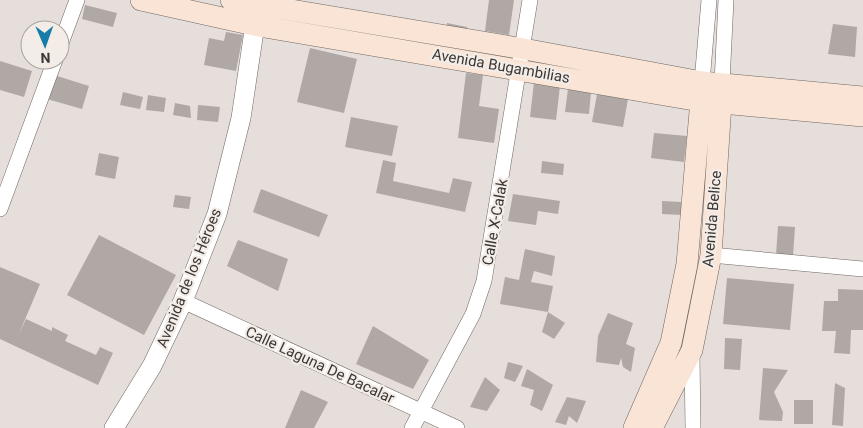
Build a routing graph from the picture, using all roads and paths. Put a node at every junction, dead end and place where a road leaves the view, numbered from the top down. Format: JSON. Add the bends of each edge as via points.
{"nodes":[{"id":1,"x":77,"y":0,"type":"edge"},
{"id":2,"x":141,"y":0,"type":"edge"},
{"id":3,"x":231,"y":0,"type":"edge"},
{"id":4,"x":530,"y":0,"type":"edge"},
{"id":5,"x":709,"y":0,"type":"edge"},
{"id":6,"x":726,"y":0,"type":"edge"},
{"id":7,"x":257,"y":10,"type":"edge"},
{"id":8,"x":70,"y":20,"type":"edge"},
{"id":9,"x":522,"y":59,"type":"junction"},
{"id":10,"x":51,"y":70,"type":"edge"},
{"id":11,"x":711,"y":92,"type":"junction"},
{"id":12,"x":863,"y":97,"type":"edge"},
{"id":13,"x":863,"y":116,"type":"edge"},
{"id":14,"x":0,"y":210,"type":"edge"},
{"id":15,"x":711,"y":255,"type":"junction"},
{"id":16,"x":863,"y":269,"type":"edge"},
{"id":17,"x":183,"y":301,"type":"junction"},
{"id":18,"x":692,"y":350,"type":"junction"},
{"id":19,"x":422,"y":412,"type":"junction"},
{"id":20,"x":114,"y":428,"type":"edge"},
{"id":21,"x":412,"y":428,"type":"edge"},
{"id":22,"x":457,"y":428,"type":"edge"},
{"id":23,"x":634,"y":428,"type":"edge"},
{"id":24,"x":652,"y":428,"type":"edge"},
{"id":25,"x":693,"y":428,"type":"edge"}],
"edges":[{"from":1,"to":8,"type":"street"},
{"from":2,"to":7,"type":"main road","name":"Avenida Bugambilias"},
{"from":3,"to":7,"type":"main road","name":"Avenida Bugambilias"},
{"from":4,"to":9,"type":"street","name":"Calle X-Calak"},
{"from":5,"to":11,"type":"street","name":"Avenida Belice"},
{"from":6,"to":11,"type":"street","name":"Avenida Belice"},
{"from":7,"to":9,"type":"main road","name":"Avenida Bugambilias"},
{"from":7,"to":17,"type":"street","name":"Avenida de los Héroes","via":[[241,118],[217,214]]},
{"from":9,"to":11,"type":"main road","name":"Avenida Bugambilias"},
{"from":9,"to":19,"type":"street","name":"Calle X-Calak","via":[[484,281],[473,314]]},
{"from":10,"to":14,"type":"street"},
{"from":11,"to":12,"type":"main road","name":"Avenida Bugambilias"},
{"from":11,"to":13,"type":"main road","name":"Avenida Bugambilias"},
{"from":11,"to":15,"type":"main road","name":"Avenida Belice"},
{"from":11,"to":23,"type":"main road","name":"Avenida Belice","via":[[687,264],[670,343]]},
{"from":15,"to":16,"type":"street"},
{"from":15,"to":18,"type":"main road","name":"Avenida Belice"},
{"from":17,"to":19,"type":"street","name":"Calle Laguna De Bacalar"},
{"from":17,"to":20,"type":"street","name":"Avenida de los Héroes","via":[[152,366]]},
{"from":18,"to":24,"type":"main road","name":"Avenida Belice"},
{"from":18,"to":25,"type":"street"},
{"from":19,"to":21,"type":"street","name":"Calle X-Calak"},
{"from":19,"to":22,"type":"street","name":"Calle Laguna De Bacalar"}]}
